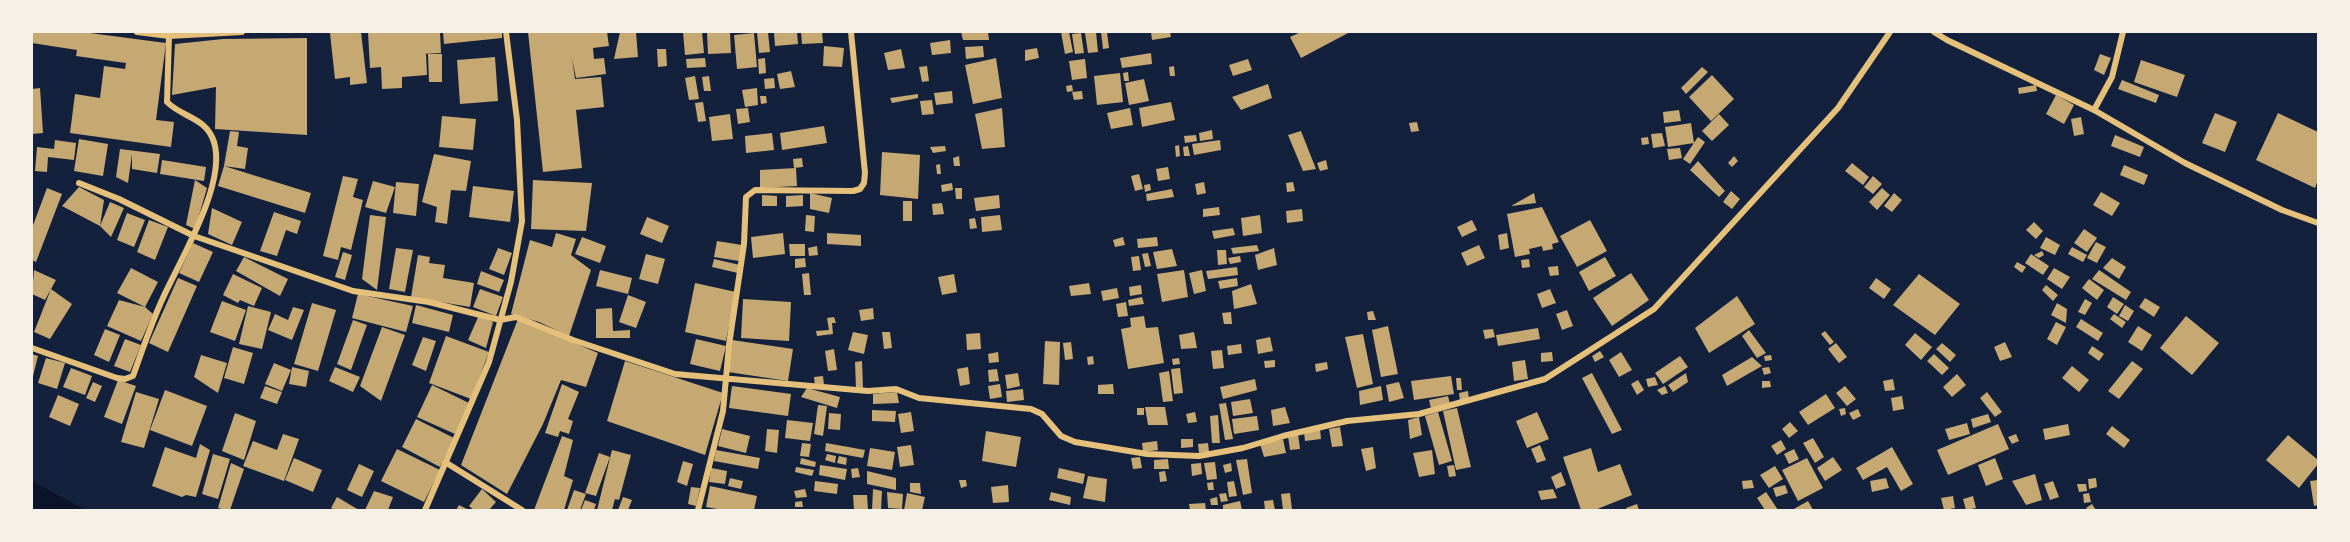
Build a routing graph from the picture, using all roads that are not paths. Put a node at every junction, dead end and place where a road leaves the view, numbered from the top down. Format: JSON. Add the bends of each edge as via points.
{"nodes":[{"id":1,"x":137,"y":32,"type":"edge"},
{"id":2,"x":242,"y":32,"type":"edge"},
{"id":3,"x":506,"y":32,"type":"edge"},
{"id":4,"x":851,"y":32,"type":"edge"},
{"id":5,"x":1890,"y":32,"type":"edge"},
{"id":6,"x":1934,"y":32,"type":"edge"},
{"id":7,"x":2123,"y":32,"type":"edge"},
{"id":8,"x":169,"y":36,"type":"junction"},
{"id":9,"x":2094,"y":110,"type":"junction"},
{"id":10,"x":79,"y":183,"type":"dead end"},
{"id":11,"x":2319,"y":223,"type":"edge"},
{"id":12,"x":194,"y":236,"type":"junction"},
{"id":13,"x":500,"y":320,"type":"junction"},
{"id":14,"x":32,"y":348,"type":"edge"},
{"id":15,"x":726,"y":379,"type":"junction"},
{"id":16,"x":445,"y":462,"type":"junction"},
{"id":17,"x":425,"y":510,"type":"edge"},
{"id":18,"x":522,"y":510,"type":"edge"},
{"id":19,"x":698,"y":510,"type":"edge"}],
"edges":[{"from":1,"to":8,"type":"street"},
{"from":2,"to":8,"type":"street"},
{"from":3,"to":13,"type":"street","via":[[517,120],[522,221]]},
{"from":4,"to":15,"type":"street","via":[[864,183],[853,191],[755,190],[746,197],[744,244]]},
{"from":5,"to":15,"type":"street","via":[[1838,108],[1654,309],[1545,379],[1419,414],[1347,421],[1199,456],[1146,454],[1075,442],[1061,436],[1042,414],[1031,409],[919,398],[896,389],[868,392]]},
{"from":6,"to":9,"type":"street"},
{"from":7,"to":9,"type":"street","via":[[2112,77]]},
{"from":8,"to":12,"type":"street","via":[[167,102],[202,122],[214,141],[217,161],[206,208]]},
{"from":9,"to":11,"type":"street","via":[[2185,163]]},
{"from":10,"to":12,"type":"street"},
{"from":12,"to":13,"type":"street","via":[[353,291],[429,302]]},
{"from":12,"to":14,"type":"street","via":[[162,300],[133,376],[117,378]]},
{"from":13,"to":15,"type":"street","via":[[516,317],[675,374]]},
{"from":13,"to":16,"type":"street","via":[[489,362]]},
{"from":15,"to":19,"type":"street","via":[[723,411]]},
{"from":16,"to":17,"type":"street"},
{"from":16,"to":18,"type":"street"}]}
